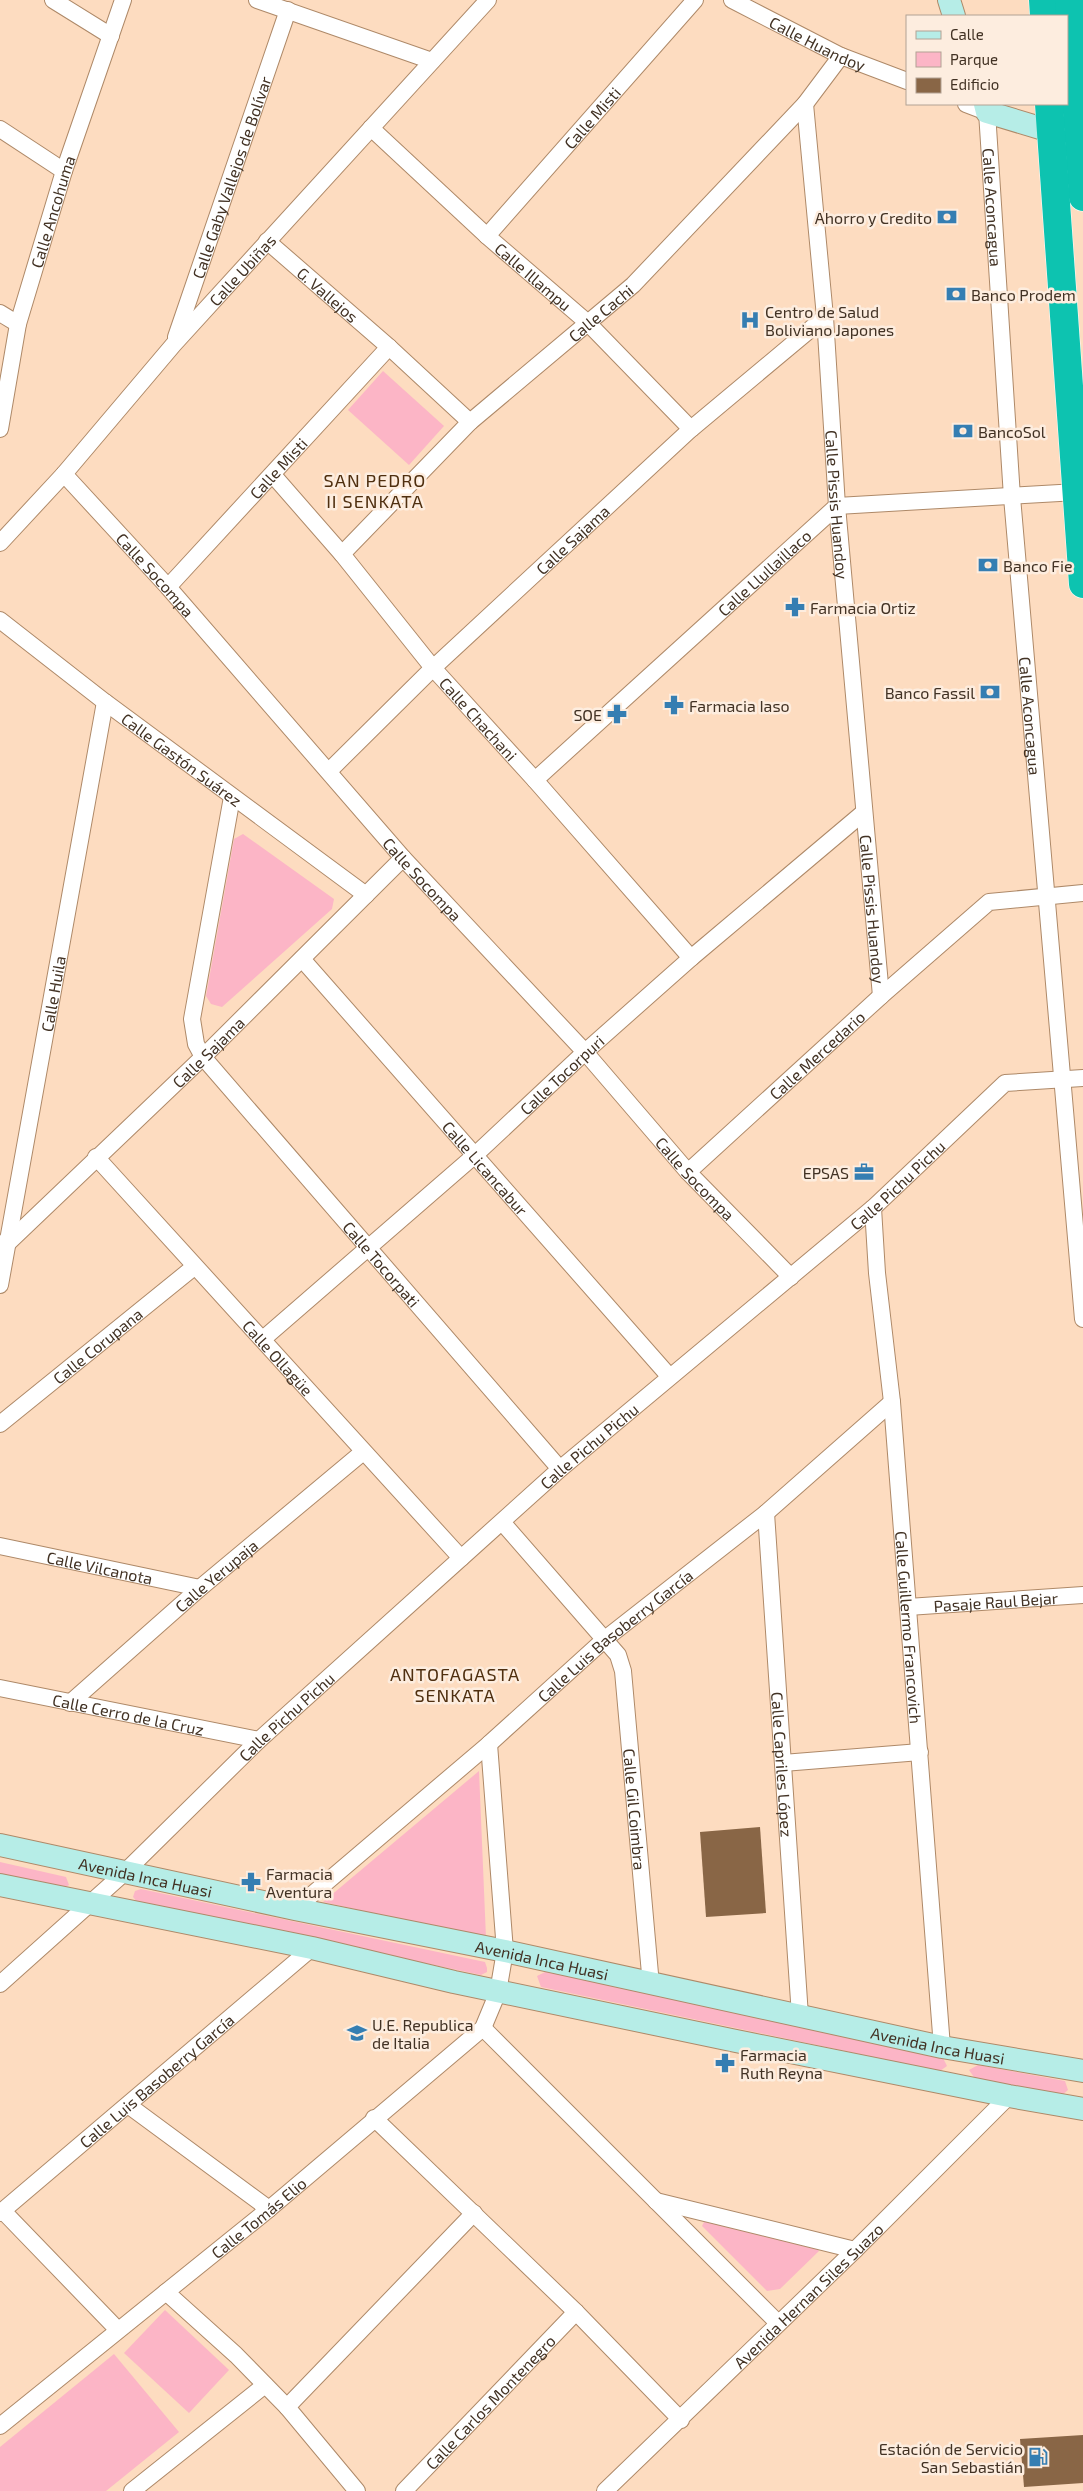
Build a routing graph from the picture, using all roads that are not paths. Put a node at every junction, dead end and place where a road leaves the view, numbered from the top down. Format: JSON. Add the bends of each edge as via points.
{"nodes":[{"id":1,"x":54,"y":0,"type":"edge"},
{"id":2,"x":123,"y":0,"type":"edge"},
{"id":3,"x":257,"y":0,"type":"edge"},
{"id":4,"x":488,"y":0,"type":"edge"},
{"id":5,"x":695,"y":0,"type":"edge"},
{"id":6,"x":732,"y":0,"type":"edge"},
{"id":7,"x":949,"y":0,"type":"edge"},
{"id":8,"x":1043,"y":0,"type":"edge"},
{"id":9,"x":1070,"y":0,"type":"edge"},
{"id":10,"x":288,"y":10,"type":"junction"},
{"id":11,"x":954,"y":15,"type":"edge"},
{"id":12,"x":1044,"y":15,"type":"edge"},
{"id":13,"x":111,"y":36,"type":"junction"},
{"id":14,"x":841,"y":56,"type":"junction"},
{"id":15,"x":432,"y":61,"type":"junction"},
{"id":16,"x":906,"y":81,"type":"edge"},
{"id":17,"x":804,"y":104,"type":"junction"},
{"id":18,"x":971,"y":105,"type":"edge"},
{"id":19,"x":1049,"y":105,"type":"edge"},
{"id":20,"x":986,"y":108,"type":"edge"},
{"id":21,"x":371,"y":128,"type":"junction"},
{"id":22,"x":0,"y":130,"type":"edge"},
{"id":23,"x":1050,"y":131,"type":"junction"},
{"id":24,"x":64,"y":171,"type":"junction"},
{"id":25,"x":1083,"y":197,"type":"edge"},
{"id":26,"x":487,"y":236,"type":"junction"},
{"id":27,"x":268,"y":241,"type":"junction"},
{"id":28,"x":0,"y":312,"type":"edge"},
{"id":29,"x":825,"y":317,"type":"junction"},
{"id":30,"x":588,"y":323,"type":"junction"},
{"id":31,"x":18,"y":324,"type":"junction"},
{"id":32,"x":174,"y":344,"type":"junction"},
{"id":33,"x":389,"y":347,"type":"junction"},
{"id":34,"x":470,"y":422,"type":"junction"},
{"id":35,"x":0,"y":429,"type":"edge"},
{"id":36,"x":691,"y":429,"type":"junction"},
{"id":37,"x":64,"y":474,"type":"junction"},
{"id":38,"x":273,"y":475,"type":"junction"},
{"id":39,"x":1077,"y":492,"type":"junction"},
{"id":40,"x":1012,"y":497,"type":"junction"},
{"id":41,"x":837,"y":506,"type":"junction"},
{"id":42,"x":0,"y":542,"type":"edge"},
{"id":43,"x":342,"y":554,"type":"junction"},
{"id":44,"x":1083,"y":584,"type":"edge"},
{"id":45,"x":168,"y":587,"type":"junction"},
{"id":46,"x":0,"y":620,"type":"edge"},
{"id":47,"x":433,"y":668,"type":"junction"},
{"id":48,"x":105,"y":702,"type":"junction"},
{"id":49,"x":329,"y":771,"type":"junction"},
{"id":50,"x":535,"y":780,"type":"junction"},
{"id":51,"x":232,"y":797,"type":"junction"},
{"id":52,"x":863,"y":813,"type":"junction"},
{"id":53,"x":403,"y":858,"type":"junction"},
{"id":54,"x":1083,"y":893,"type":"edge"},
{"id":55,"x":366,"y":895,"type":"junction"},
{"id":56,"x":1045,"y":895,"type":"junction"},
{"id":57,"x":691,"y":958,"type":"junction"},
{"id":58,"x":302,"y":959,"type":"junction"},
{"id":59,"x":881,"y":996,"type":"junction"},
{"id":60,"x":585,"y":1052,"type":"junction"},
{"id":61,"x":202,"y":1057,"type":"junction"},
{"id":62,"x":1083,"y":1078,"type":"edge"},
{"id":63,"x":1061,"y":1079,"type":"junction"},
{"id":64,"x":474,"y":1156,"type":"junction"},
{"id":65,"x":96,"y":1157,"type":"junction"},
{"id":66,"x":688,"y":1172,"type":"junction"},
{"id":67,"x":873,"y":1208,"type":"junction"},
{"id":68,"x":4,"y":1238,"type":"edge"},
{"id":69,"x":367,"y":1247,"type":"junction"},
{"id":70,"x":194,"y":1267,"type":"junction"},
{"id":71,"x":791,"y":1277,"type":"junction"},
{"id":72,"x":0,"y":1285,"type":"edge"},
{"id":73,"x":1083,"y":1319,"type":"edge"},
{"id":74,"x":263,"y":1339,"type":"junction"},
{"id":75,"x":669,"y":1376,"type":"junction"},
{"id":76,"x":892,"y":1402,"type":"junction"},
{"id":77,"x":0,"y":1424,"type":"edge"},
{"id":78,"x":363,"y":1452,"type":"junction"},
{"id":79,"x":560,"y":1469,"type":"junction"},
{"id":80,"x":766,"y":1513,"type":"junction"},
{"id":81,"x":502,"y":1522,"type":"junction"},
{"id":82,"x":0,"y":1546,"type":"edge"},
{"id":83,"x":462,"y":1558,"type":"junction"},
{"id":84,"x":200,"y":1588,"type":"junction"},
{"id":85,"x":1083,"y":1595,"type":"edge"},
{"id":86,"x":908,"y":1607,"type":"junction"},
{"id":87,"x":605,"y":1639,"type":"junction"},
{"id":88,"x":0,"y":1688,"type":"edge"},
{"id":89,"x":70,"y":1703,"type":"junction"},
{"id":90,"x":258,"y":1740,"type":"junction"},
{"id":91,"x":489,"y":1744,"type":"junction"},
{"id":92,"x":920,"y":1752,"type":"junction"},
{"id":93,"x":783,"y":1763,"type":"junction"},
{"id":94,"x":0,"y":1845,"type":"edge"},
{"id":95,"x":124,"y":1873,"type":"junction"},
{"id":96,"x":0,"y":1885,"type":"edge"},
{"id":97,"x":90,"y":1904,"type":"junction"},
{"id":98,"x":295,"y":1909,"type":"junction"},
{"id":99,"x":312,"y":1948,"type":"junction"},
{"id":100,"x":505,"y":1951,"type":"junction"},
{"id":101,"x":0,"y":1984,"type":"edge"},
{"id":102,"x":651,"y":1985,"type":"junction"},
{"id":103,"x":498,"y":1992,"type":"junction"},
{"id":104,"x":800,"y":2016,"type":"junction"},
{"id":105,"x":483,"y":2028,"type":"junction"},
{"id":106,"x":942,"y":2047,"type":"junction"},
{"id":107,"x":967,"y":2051,"type":"junction"},
{"id":108,"x":1083,"y":2071,"type":"edge"},
{"id":109,"x":961,"y":2086,"type":"junction"},
{"id":110,"x":1009,"y":2096,"type":"junction"},
{"id":111,"x":128,"y":2106,"type":"junction"},
{"id":112,"x":1083,"y":2108,"type":"edge"},
{"id":113,"x":374,"y":2118,"type":"junction"},
{"id":114,"x":656,"y":2201,"type":"junction"},
{"id":115,"x":269,"y":2209,"type":"junction"},
{"id":116,"x":1,"y":2212,"type":"edge"},
{"id":117,"x":474,"y":2213,"type":"junction"},
{"id":118,"x":855,"y":2250,"type":"junction"},
{"id":119,"x":166,"y":2292,"type":"junction"},
{"id":120,"x":576,"y":2312,"type":"junction"},
{"id":121,"x":778,"y":2323,"type":"junction"},
{"id":122,"x":118,"y":2330,"type":"junction"},
{"id":123,"x":265,"y":2385,"type":"junction"},
{"id":124,"x":287,"y":2407,"type":"junction"},
{"id":125,"x":680,"y":2420,"type":"junction"},
{"id":126,"x":0,"y":2426,"type":"edge"},
{"id":127,"x":132,"y":2491,"type":"edge"},
{"id":128,"x":357,"y":2491,"type":"edge"},
{"id":129,"x":404,"y":2491,"type":"edge"},
{"id":130,"x":605,"y":2491,"type":"edge"}],
"edges":[{"from":1,"to":13,"type":"street"},
{"from":2,"to":13,"type":"street","name":"Calle Ancohuma"},
{"from":3,"to":10,"type":"street"},
{"from":4,"to":15,"type":"street","name":"Calle Ubiñas"},
{"from":5,"to":26,"type":"street","name":"Calle Misti"},
{"from":6,"to":14,"type":"street","name":"Calle Huandoy"},
{"from":7,"to":11,"type":"street"},
{"from":8,"to":12,"type":"highway"},
{"from":9,"to":25,"type":"highway"},
{"from":10,"to":15,"type":"street"},
{"from":10,"to":32,"type":"street","name":"Calle Gaby Vallejos de Bolívar"},
{"from":13,"to":24,"type":"street","name":"Calle Ancohuma"},
{"from":14,"to":16,"type":"street","name":"Calle Huandoy"},
{"from":14,"to":17,"type":"street","name":"Calle Cachi"},
{"from":15,"to":21,"type":"street","name":"Calle Ubiñas"},
{"from":17,"to":29,"type":"street","name":"Calle Pissis Huandoy"},
{"from":17,"to":30,"type":"street","name":"Calle Cachi","via":[[632,285]]},
{"from":18,"to":20,"type":"street"},
{"from":19,"to":23,"type":"highway"},
{"from":20,"to":23,"type":"street"},
{"from":20,"to":40,"type":"street","name":"Calle Aconcagua"},
{"from":21,"to":26,"type":"street","name":"Calle Illampu"},
{"from":21,"to":27,"type":"street","name":"Calle Ubiñas"},
{"from":22,"to":24,"type":"street"},
{"from":23,"to":39,"type":"highway"},
{"from":24,"to":31,"type":"street","name":"Calle Ancohuma"},
{"from":26,"to":30,"type":"street","name":"Calle Illampu"},
{"from":27,"to":32,"type":"street","name":"Calle Ubiñas"},
{"from":27,"to":33,"type":"street","name":"G. Vallejos"},
{"from":28,"to":31,"type":"street"},
{"from":29,"to":36,"type":"street","name":"Calle Sajama"},
{"from":29,"to":41,"type":"street","name":"Calle Pissis Huandoy"},
{"from":30,"to":34,"type":"street","name":"Calle Cachi"},
{"from":30,"to":36,"type":"street","name":"Calle Illampu"},
{"from":31,"to":35,"type":"street","name":"Calle Ancohuma"},
{"from":32,"to":37,"type":"street","name":"Calle Ubiñas"},
{"from":33,"to":34,"type":"street","name":"G. Vallejos"},
{"from":33,"to":38,"type":"street","name":"Calle Misti"},
{"from":34,"to":43,"type":"street","name":"Calle Cachi"},
{"from":36,"to":47,"type":"street","name":"Calle Sajama"},
{"from":37,"to":42,"type":"street","name":"Calle Ubiñas"},
{"from":37,"to":45,"type":"street","name":"Calle Socompa"},
{"from":38,"to":43,"type":"street","name":"Calle Chachani"},
{"from":38,"to":45,"type":"street","name":"Calle Misti"},
{"from":39,"to":40,"type":"street"},
{"from":39,"to":44,"type":"highway"},
{"from":40,"to":41,"type":"street"},
{"from":40,"to":56,"type":"street","name":"Calle Aconcagua"},
{"from":41,"to":50,"type":"street","name":"Calle Llullaillaco"},
{"from":41,"to":52,"type":"street","name":"Calle Pissis Huandoy"},
{"from":43,"to":47,"type":"street","name":"Calle Chachani"},
{"from":45,"to":49,"type":"street","name":"Calle Socompa"},
{"from":46,"to":48,"type":"street","name":"Calle Gastón Suárez"},
{"from":47,"to":49,"type":"street","name":"Calle Sajama"},
{"from":47,"to":50,"type":"street","name":"Calle Chachani"},
{"from":48,"to":51,"type":"street","name":"Calle Gastón Suárez"},
{"from":48,"to":68,"type":"street","name":"Calle Huila"},
{"from":49,"to":53,"type":"street","name":"Calle Socompa"},
{"from":50,"to":57,"type":"street","name":"Calle Chachani"},
{"from":51,"to":55,"type":"street","name":"Calle Gastón Suárez"},
{"from":51,"to":61,"type":"street","via":[[192,1019]]},
{"from":52,"to":57,"type":"street","name":"Calle Tocorpuri"},
{"from":52,"to":59,"type":"street","name":"Calle Pissis Huandoy"},
{"from":53,"to":55,"type":"street","name":"Calle Sajama"},
{"from":53,"to":60,"type":"street","name":"Calle Socompa"},
{"from":54,"to":56,"type":"street","name":"Calle Mercedario"},
{"from":55,"to":58,"type":"street","name":"Calle Sajama"},
{"from":56,"to":59,"type":"street","name":"Calle Mercedario","via":[[989,902]]},
{"from":56,"to":63,"type":"street","name":"Calle Aconcagua"},
{"from":57,"to":60,"type":"street","name":"Calle Tocorpuri"},
{"from":58,"to":61,"type":"street","name":"Calle Sajama"},
{"from":58,"to":64,"type":"street","name":"Calle Licancabur"},
{"from":59,"to":66,"type":"street","name":"Calle Mercedario"},
{"from":60,"to":64,"type":"street","name":"Calle Tocorpuri"},
{"from":60,"to":66,"type":"street","name":"Calle Socompa"},
{"from":61,"to":65,"type":"street","name":"Calle Sajama"},
{"from":61,"to":69,"type":"street","name":"Calle Tocorpati"},
{"from":62,"to":63,"type":"street","name":"Calle Pichu Pichu"},
{"from":63,"to":67,"type":"street","name":"Calle Pichu Pichu","via":[[1005,1083]]},
{"from":63,"to":73,"type":"street","name":"Calle Aconcagua"},
{"from":64,"to":69,"type":"street","name":"Calle Tocorpuri"},
{"from":64,"to":75,"type":"street","name":"Calle Licancabur"},
{"from":65,"to":68,"type":"street","name":"Calle Sajama"},
{"from":65,"to":70,"type":"street","name":"Calle Ollagüe"},
{"from":66,"to":71,"type":"street","name":"Calle Socompa"},
{"from":67,"to":71,"type":"street","name":"Calle Pichu Pichu"},
{"from":67,"to":76,"type":"street","name":"Calle Guillermo Francovich"},
{"from":68,"to":72,"type":"street","name":"Calle Huila"},
{"from":69,"to":74,"type":"street","name":"Calle Tocorpuri"},
{"from":69,"to":79,"type":"street","name":"Calle Tocorpati"},
{"from":70,"to":74,"type":"street","name":"Calle Ollagüe"},
{"from":70,"to":77,"type":"street","name":"Calle Corupana"},
{"from":71,"to":75,"type":"street","name":"Calle Pichu Pichu"},
{"from":74,"to":78,"type":"street","name":"Calle Ollagüe"},
{"from":75,"to":79,"type":"street","name":"Calle Pichu Pichu"},
{"from":76,"to":80,"type":"street","name":"Calle Luis Basoberry García"},
{"from":76,"to":86,"type":"street","name":"Calle Guillermo Francovich"},
{"from":78,"to":83,"type":"street","name":"Calle Ollagüe"},
{"from":78,"to":84,"type":"street","name":"Calle Yerupaja"},
{"from":79,"to":81,"type":"street","name":"Calle Pichu Pichu"},
{"from":80,"to":87,"type":"street","name":"Calle Luis Basoberry García"},
{"from":80,"to":93,"type":"street","name":"Calle Capriles López"},
{"from":81,"to":83,"type":"street","name":"Calle Pichu Pichu"},
{"from":81,"to":87,"type":"street","name":"Calle Gil Coimbra"},
{"from":82,"to":84,"type":"street","name":"Calle Vilcanota"},
{"from":83,"to":90,"type":"street","name":"Calle Pichu Pichu"},
{"from":84,"to":89,"type":"street","name":"Calle Yerupaja"},
{"from":85,"to":86,"type":"street","name":"Pasaje Raul Bejar"},
{"from":86,"to":92,"type":"street","name":"Calle Guillermo Francovich"},
{"from":87,"to":91,"type":"street","name":"Calle Luis Basoberry García"},
{"from":87,"to":102,"type":"street","name":"Calle Gil Coimbra","via":[[618,1655],[623,1671]]},
{"from":88,"to":89,"type":"street","name":"Calle Cerro de la Cruz"},
{"from":89,"to":90,"type":"street","name":"Calle Cerro de la Cruz"},
{"from":90,"to":95,"type":"street","name":"Calle Pichu Pichu"},
{"from":91,"to":98,"type":"street","name":"Calle Luis Basoberry García"},
{"from":91,"to":100,"type":"street","name":"Calle Tomás Elio"},
{"from":92,"to":93,"type":"street"},
{"from":92,"to":106,"type":"street","name":"Calle Guillermo Francovich"},
{"from":93,"to":104,"type":"street","name":"Calle Capriles López"},
{"from":94,"to":95,"type":"street","name":"Avenida Inca Huasi"},
{"from":95,"to":97,"type":"street","name":"Calle Pichu Pichu"},
{"from":95,"to":98,"type":"street","name":"Avenida Inca Huasi"},
{"from":96,"to":97,"type":"street"},
{"from":97,"to":99,"type":"street"},
{"from":97,"to":101,"type":"street","name":"Calle Pichu Pichu"},
{"from":98,"to":100,"type":"street","name":"Avenida Inca Huasi"},
{"from":99,"to":103,"type":"street"},
{"from":99,"to":111,"type":"street","name":"Calle Luis Basoberry García"},
{"from":100,"to":102,"type":"street","name":"Avenida Inca Huasi"},
{"from":100,"to":103,"type":"street","name":"Calle Tomás Elio"},
{"from":102,"to":104,"type":"street","name":"Avenida Inca Huasi"},
{"from":103,"to":105,"type":"street","name":"Calle Tomás Elio"},
{"from":103,"to":109,"type":"street"},
{"from":104,"to":106,"type":"street","name":"Avenida Inca Huasi"},
{"from":105,"to":113,"type":"street","name":"Calle Tomás Elio"},
{"from":105,"to":114,"type":"street"},
{"from":106,"to":107,"type":"street","name":"Avenida Inca Huasi"},
{"from":107,"to":108,"type":"street","name":"Avenida Inca Huasi"},
{"from":107,"to":109,"type":"street"},
{"from":109,"to":110,"type":"street"},
{"from":110,"to":112,"type":"street"},
{"from":110,"to":118,"type":"street","name":"Avenida Hernan Siles Suazo"},
{"from":111,"to":115,"type":"street"},
{"from":111,"to":116,"type":"street","name":"Calle Luis Basoberry García"},
{"from":113,"to":115,"type":"street","name":"Calle Tomás Elio"},
{"from":113,"to":117,"type":"street"},
{"from":114,"to":118,"type":"street"},
{"from":114,"to":121,"type":"street"},
{"from":115,"to":119,"type":"street","name":"Calle Tomás Elio"},
{"from":116,"to":122,"type":"street"},
{"from":117,"to":120,"type":"street"},
{"from":117,"to":124,"type":"street"},
{"from":118,"to":121,"type":"street","name":"Avenida Hernan Siles Suazo"},
{"from":119,"to":122,"type":"street","name":"Calle Tomás Elio"},
{"from":119,"to":123,"type":"street"},
{"from":120,"to":125,"type":"street"},
{"from":120,"to":129,"type":"street","name":"Calle Carlos Montenegro"},
{"from":121,"to":125,"type":"street","name":"Avenida Hernan Siles Suazo"},
{"from":122,"to":126,"type":"street","name":"Calle Tomás Elio"},
{"from":123,"to":124,"type":"street"},
{"from":123,"to":127,"type":"street"},
{"from":124,"to":128,"type":"street"},
{"from":125,"to":130,"type":"street","name":"Avenida Hernan Siles Suazo"}]}
